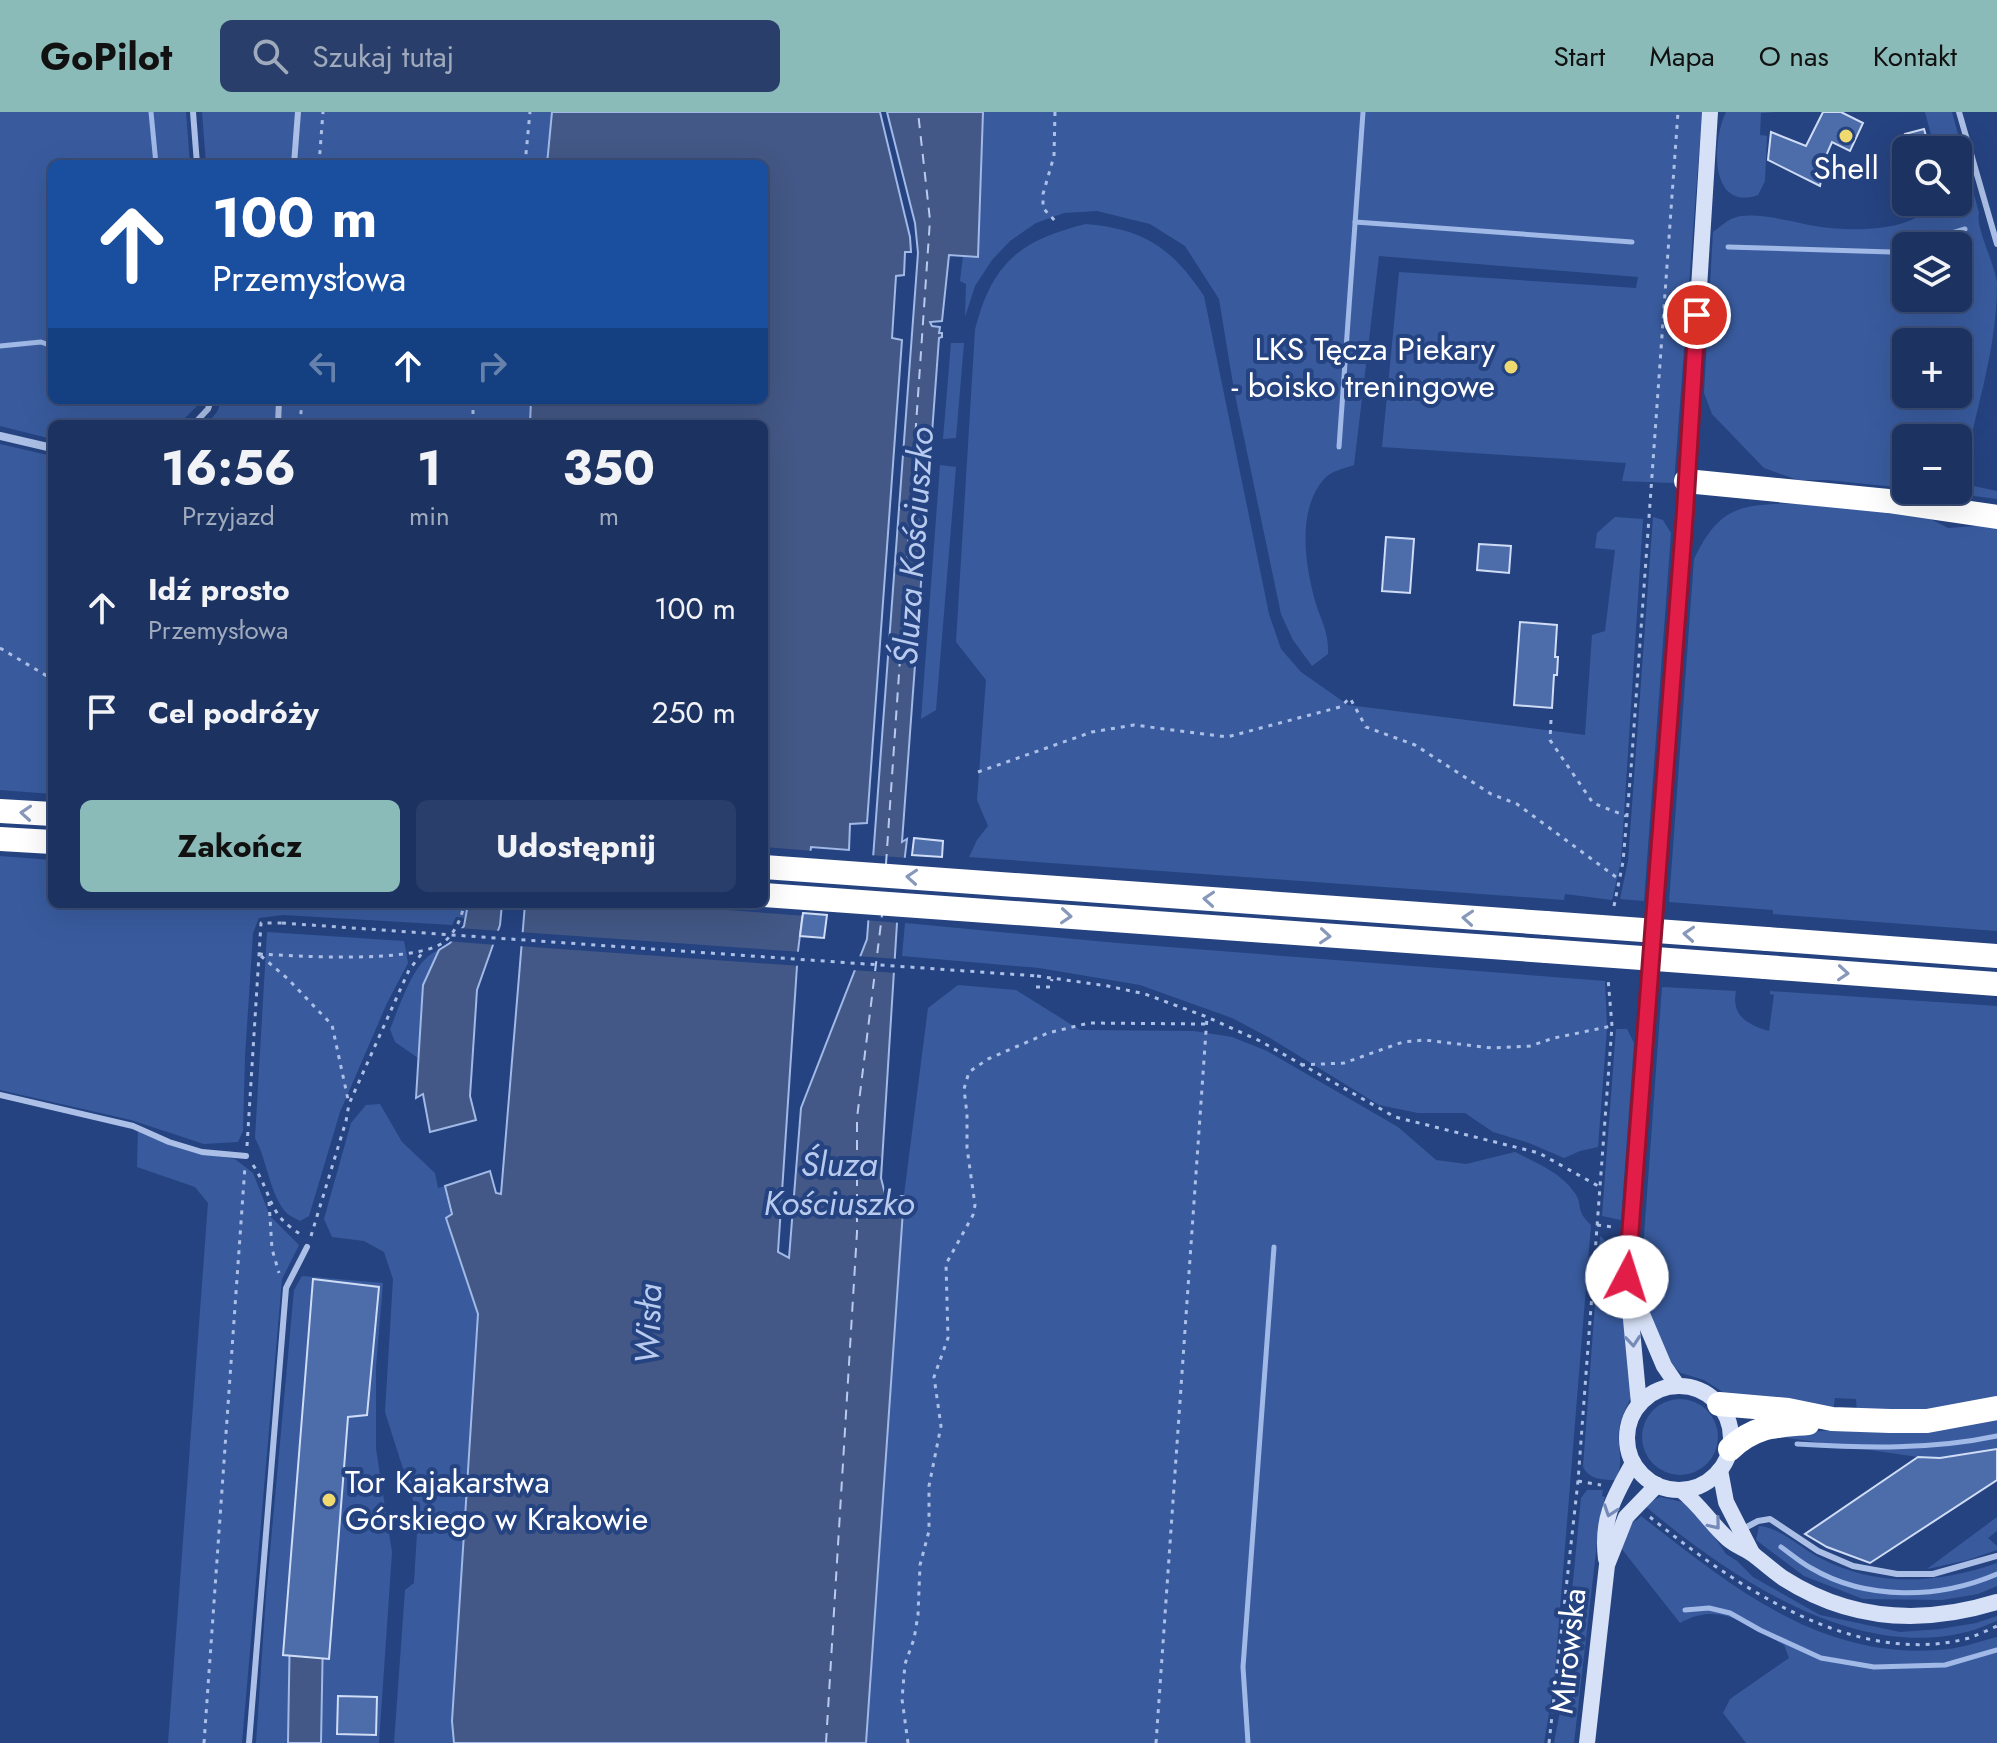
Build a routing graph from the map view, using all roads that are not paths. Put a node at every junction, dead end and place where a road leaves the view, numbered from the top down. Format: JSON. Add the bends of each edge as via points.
{"nodes":[{"id":1,"x":193,"y":112,"type":"edge"},
{"id":2,"x":298,"y":112,"type":"edge"},
{"id":3,"x":1710,"y":112,"type":"edge"},
{"id":4,"x":1959,"y":112,"type":"edge"},
{"id":5,"x":197,"y":160,"type":"edge"},
{"id":6,"x":294,"y":160,"type":"edge"},
{"id":7,"x":1997,"y":244,"type":"edge"},
{"id":8,"x":210,"y":404,"type":"edge"},
{"id":9,"x":198,"y":420,"type":"edge"},
{"id":10,"x":0,"y":436,"type":"edge"},
{"id":11,"x":48,"y":447,"type":"edge"},
{"id":12,"x":1686,"y":481,"type":"junction"},
{"id":13,"x":1997,"y":517,"type":"edge"},
{"id":14,"x":0,"y":811,"type":"edge"},
{"id":15,"x":48,"y":814,"type":"edge"},
{"id":16,"x":0,"y":839,"type":"edge"},
{"id":17,"x":48,"y":842,"type":"edge"},
{"id":18,"x":768,"y":867,"type":"edge"},
{"id":19,"x":768,"y":895,"type":"edge"},
{"id":20,"x":1997,"y":956,"type":"edge"},
{"id":21,"x":1997,"y":984,"type":"edge"},
{"id":22,"x":0,"y":1095,"type":"edge"},
{"id":23,"x":246,"y":1156,"type":"road end"},
{"id":24,"x":307,"y":1247,"type":"dead end"},
{"id":25,"x":1627,"y":1277,"type":"junction"},
{"id":26,"x":1677,"y":1385,"type":"junction"},
{"id":27,"x":1639,"y":1404,"type":"junction"},
{"id":28,"x":1719,"y":1404,"type":"junction"},
{"id":29,"x":1997,"y":1408,"type":"edge"},
{"id":30,"x":1832,"y":1419,"type":"junction"},
{"id":31,"x":1725,"y":1460,"type":"junction"},
{"id":32,"x":1633,"y":1463,"type":"junction"},
{"id":33,"x":1657,"y":1485,"type":"junction"},
{"id":34,"x":1681,"y":1490,"type":"junction"},
{"id":35,"x":1740,"y":1530,"type":"junction"},
{"id":36,"x":1752,"y":1553,"type":"junction"},
{"id":37,"x":1997,"y":1556,"type":"edge"},
{"id":38,"x":1607,"y":1565,"type":"junction"},
{"id":39,"x":1997,"y":1602,"type":"edge"},
{"id":40,"x":249,"y":1743,"type":"edge"},
{"id":41,"x":1587,"y":1743,"type":"edge"}],
"edges":[{"from":1,"to":5,"type":"lane"},
{"from":2,"to":6,"type":"lane"},
{"from":3,"to":12,"type":"main road"},
{"from":4,"to":7,"type":"lane"},
{"from":8,"to":9,"type":"lane"},
{"from":10,"to":11,"type":"street"},
{"from":12,"to":13,"type":"highway"},
{"from":12,"to":25,"type":"main road"},
{"from":15,"to":14,"type":"highway","one_way":true},
{"from":16,"to":17,"type":"highway"},
{"from":20,"to":18,"type":"highway","one_way":true,"bridge":true},
{"from":19,"to":21,"type":"highway","one_way":true,"bridge":true},
{"from":22,"to":23,"type":"lane","via":[[133,1126],[202,1152]]},
{"from":24,"to":40,"type":"lane","via":[[286,1288]]},
{"from":25,"to":26,"type":"main road","via":[[1657,1352]]},
{"from":25,"to":27,"type":"main road","one_way":true},
{"from":26,"to":27,"type":"main road","via":[[1649,1394]]},
{"from":26,"to":28,"type":"main road","via":[[1700,1390]]},
{"from":27,"to":32,"type":"main road","via":[[1627,1433]]},
{"from":28,"to":30,"type":"highway"},
{"from":28,"to":31,"type":"main road","via":[[1731,1430]]},
{"from":29,"to":30,"type":"highway","via":[[1927,1421]]},
{"from":30,"to":31,"type":"highway","via":[[1757,1430],[1743,1436]]},
{"from":31,"to":34,"type":"main road","via":[[1703,1484]]},
{"from":31,"to":35,"type":"main road","via":[[1726,1502]]},
{"from":32,"to":33,"type":"main road"},
{"from":32,"to":38,"type":"main road","name":"Mirowska","one_way":true,"via":[[1606,1519]]},
{"from":33,"to":34,"type":"main road"},
{"from":33,"to":38,"type":"main road","name":"Mirowska","via":[[1626,1517]]},
{"from":34,"to":36,"type":"main road","one_way":true,"via":[[1728,1539]]},
{"from":35,"to":36,"type":"main road"},
{"from":35,"to":37,"type":"lane","via":[[1770,1519],[1818,1551],[1853,1566],[1897,1574],[1933,1574]]},
{"from":36,"to":39,"type":"main road","via":[[1812,1594],[1868,1613],[1948,1615]]},
{"from":38,"to":41,"type":"main road","name":"Mirowska"}]}
